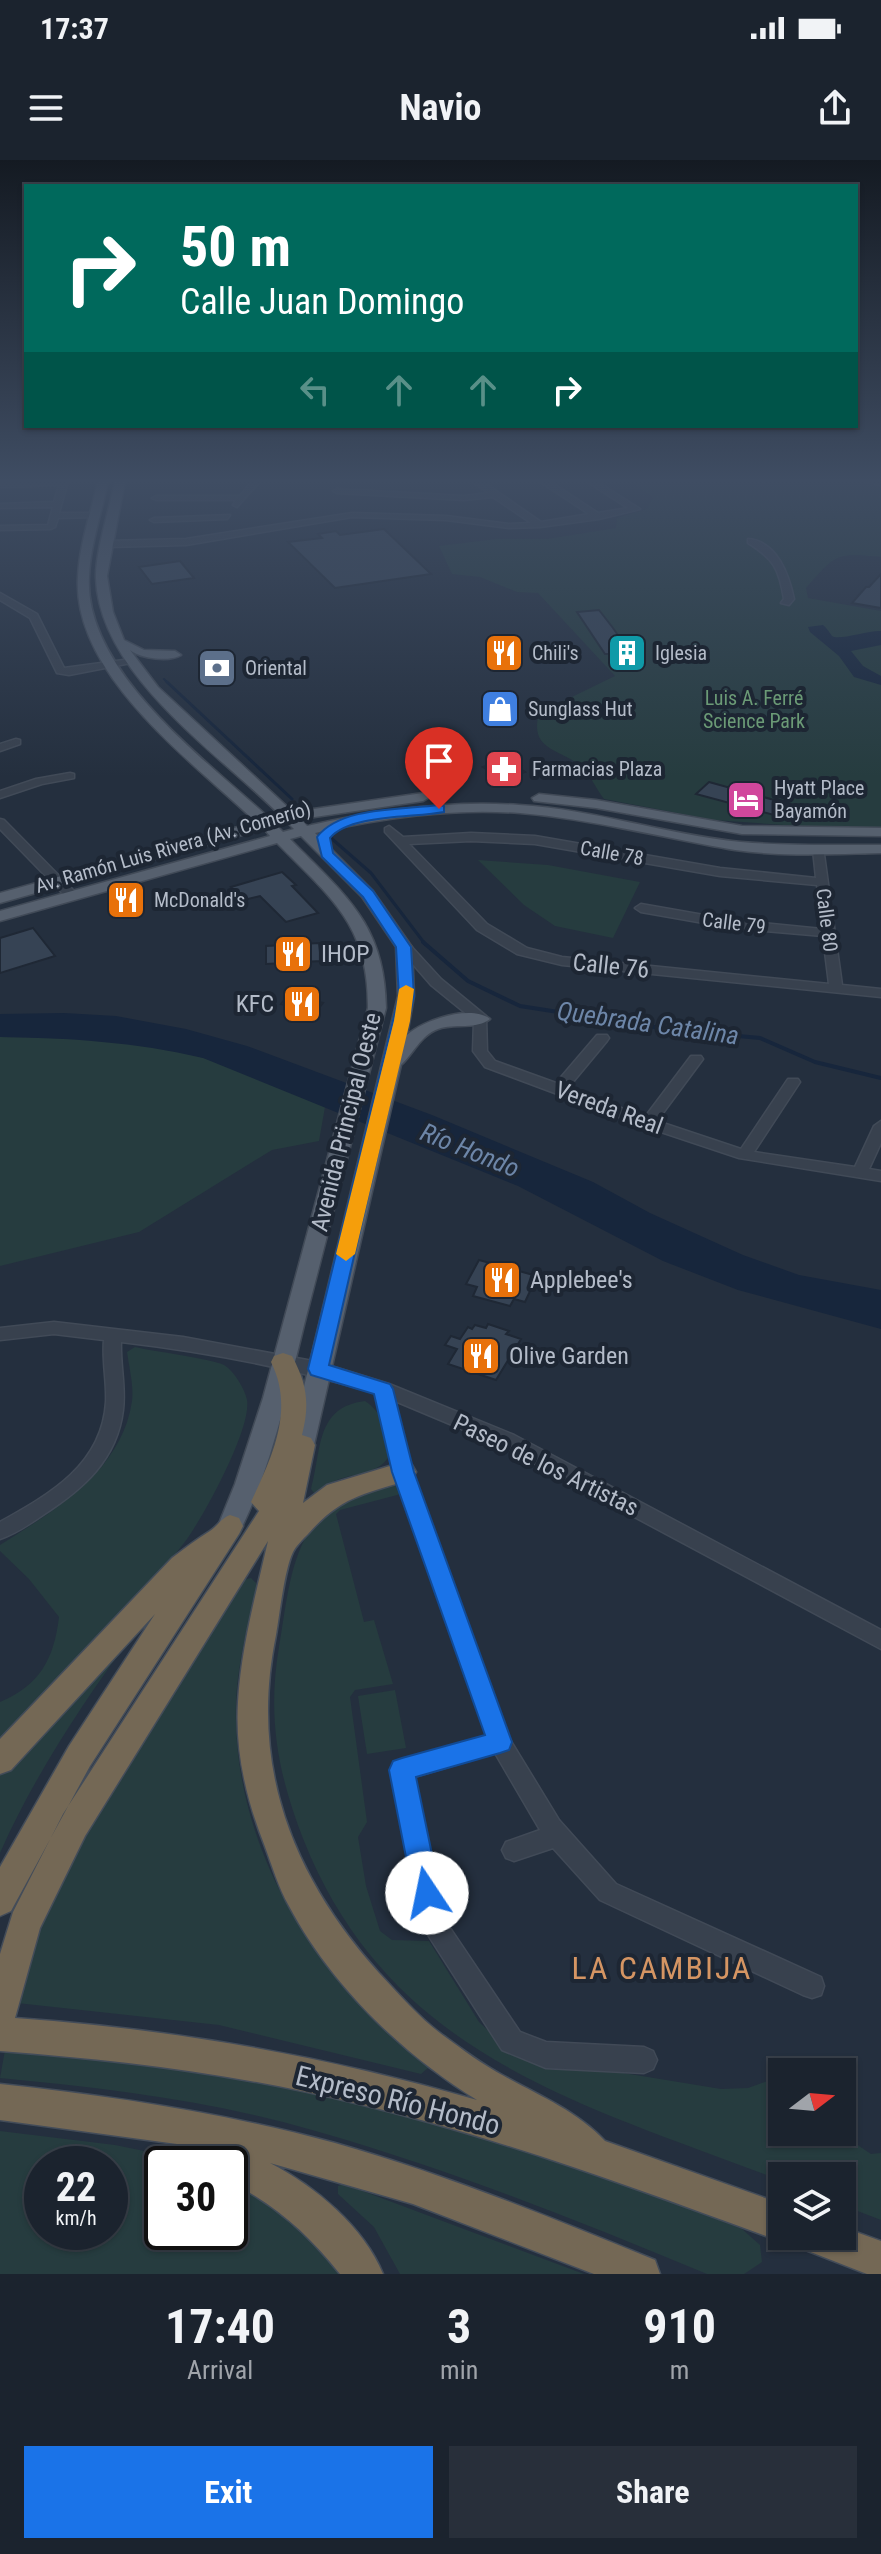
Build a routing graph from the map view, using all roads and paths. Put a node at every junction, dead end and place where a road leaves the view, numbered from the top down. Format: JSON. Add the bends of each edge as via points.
{"nodes":[{"id":1,"x":83,"y":580,"type":"edge"},
{"id":2,"x":103,"y":580,"type":"edge"},
{"id":3,"x":785,"y":580,"type":"edge"},
{"id":4,"x":0,"y":596,"type":"edge"},
{"id":5,"x":786,"y":603,"type":"dead end"},
{"id":6,"x":119,"y":642,"type":"junction"},
{"id":7,"x":131,"y":662,"type":"junction"},
{"id":8,"x":109,"y":666,"type":"junction"},
{"id":9,"x":150,"y":685,"type":"junction"},
{"id":10,"x":16,"y":742,"type":"dead end"},
{"id":11,"x":0,"y":748,"type":"edge"},
{"id":12,"x":70,"y":776,"type":"dead end"},
{"id":13,"x":0,"y":795,"type":"edge"},
{"id":14,"x":271,"y":797,"type":"junction"},
{"id":15,"x":588,"y":803,"type":"junction"},
{"id":16,"x":342,"y":807,"type":"junction"},
{"id":17,"x":512,"y":809,"type":"junction"},
{"id":18,"x":290,"y":817,"type":"junction"},
{"id":19,"x":355,"y":819,"type":"junction"},
{"id":20,"x":0,"y":822,"type":"edge"},
{"id":21,"x":267,"y":824,"type":"junction"},
{"id":22,"x":389,"y":830,"type":"dead end"},
{"id":23,"x":303,"y":831,"type":"junction"},
{"id":24,"x":881,"y":832,"type":"edge"},
{"id":25,"x":281,"y":837,"type":"junction"},
{"id":26,"x":401,"y":841,"type":"junction"},
{"id":27,"x":716,"y":842,"type":"junction"},
{"id":28,"x":881,"y":849,"type":"edge"},
{"id":29,"x":819,"y":850,"type":"junction"},
{"id":30,"x":222,"y":853,"type":"junction"},
{"id":31,"x":327,"y":854,"type":"junction"},
{"id":32,"x":313,"y":868,"type":"junction"},
{"id":33,"x":59,"y":880,"type":"junction"},
{"id":34,"x":821,"y":882,"type":"junction"},
{"id":35,"x":72,"y":896,"type":"junction"},
{"id":36,"x":0,"y":898,"type":"edge"},
{"id":37,"x":641,"y":908,"type":"dead end"},
{"id":38,"x":0,"y":916,"type":"edge"},
{"id":39,"x":828,"y":933,"type":"junction"},
{"id":40,"x":404,"y":947,"type":"junction"},
{"id":41,"x":836,"y":990,"type":"junction"},
{"id":42,"x":881,"y":993,"type":"edge"},
{"id":43,"x":481,"y":1019,"type":"junction"},
{"id":44,"x":602,"y":1038,"type":"dead end"},
{"id":45,"x":696,"y":1059,"type":"dead end"},
{"id":46,"x":389,"y":1071,"type":"junction"},
{"id":47,"x":793,"y":1082,"type":"dead end"},
{"id":48,"x":558,"y":1090,"type":"junction"},
{"id":49,"x":648,"y":1123,"type":"junction"},
{"id":50,"x":881,"y":1126,"type":"edge"},
{"id":51,"x":744,"y":1155,"type":"junction"},
{"id":52,"x":859,"y":1174,"type":"junction"},
{"id":53,"x":881,"y":1176,"type":"edge"},
{"id":54,"x":114,"y":1333,"type":"junction"},
{"id":55,"x":0,"y":1334,"type":"edge"},
{"id":56,"x":283,"y":1362,"type":"junction"},
{"id":57,"x":318,"y":1369,"type":"junction"},
{"id":58,"x":383,"y":1389,"type":"junction"},
{"id":59,"x":302,"y":1445,"type":"junction"},
{"id":60,"x":403,"y":1472,"type":"junction"},
{"id":61,"x":230,"y":1526,"type":"junction"},
{"id":62,"x":0,"y":1531,"type":"edge"},
{"id":63,"x":280,"y":1548,"type":"junction"},
{"id":64,"x":214,"y":1603,"type":"junction"},
{"id":65,"x":881,"y":1640,"type":"edge"},
{"id":66,"x":500,"y":1742,"type":"junction"},
{"id":67,"x":0,"y":1760,"type":"edge"},
{"id":68,"x":558,"y":1835,"type":"junction"},
{"id":69,"x":514,"y":1850,"type":"dead end"},
{"id":70,"x":0,"y":1900,"type":"edge"},
{"id":71,"x":812,"y":1986,"type":"dead end"},
{"id":72,"x":0,"y":2013,"type":"edge"},
{"id":73,"x":0,"y":2034,"type":"edge"},
{"id":74,"x":644,"y":2060,"type":"dead end"},
{"id":75,"x":0,"y":2102,"type":"edge"},
{"id":76,"x":186,"y":2129,"type":"junction"},
{"id":77,"x":594,"y":2156,"type":"junction"},
{"id":78,"x":768,"y":2218,"type":"edge"},
{"id":79,"x":854,"y":2250,"type":"edge"},
{"id":80,"x":881,"y":2260,"type":"edge"},
{"id":81,"x":364,"y":2274,"type":"edge"},
{"id":82,"x":641,"y":2274,"type":"edge"}],
"edges":[{"from":1,"to":8,"type":"main road","name":"Avenida Principal Oeste","via":[[84,604]]},
{"from":2,"to":6,"type":"main road","via":[[107,612]]},
{"from":3,"to":5,"type":"street"},
{"from":4,"to":8,"type":"street","via":[[34,616],[60,671]]},
{"from":6,"to":7,"type":"main road"},
{"from":6,"to":9,"type":"main road","via":[[141,653],[177,657],[156,668]]},
{"from":7,"to":8,"type":"street"},
{"from":7,"to":9,"type":"main road"},
{"from":8,"to":21,"type":"main road","name":"Avenida Principal Oeste","via":[[148,713]]},
{"from":9,"to":14,"type":"main road"},
{"from":10,"to":11,"type":"street"},
{"from":12,"to":13,"type":"street"},
{"from":14,"to":16,"type":"main road","via":[[303,806]]},
{"from":14,"to":18,"type":"main road"},
{"from":15,"to":16,"type":"main road","name":"Av. Ramón Luis Rivera (Av. Comerío)","via":[[436,795]]},
{"from":15,"to":17,"type":"main road"},
{"from":15,"to":24,"type":"main road","name":"Av. Ramón Luis Rivera (Av. Comerío)","via":[[742,830]]},
{"from":15,"to":27,"type":"main road"},
{"from":16,"to":18,"type":"main road","name":"Av. Ramón Luis Rivera (Av. Comerío)"},
{"from":17,"to":19,"type":"main road","name":"Av. Ramón Luis Rivera (Av. Comerío)","via":[[439,809]]},
{"from":17,"to":27,"type":"main road","name":"Av. Ramón Luis Rivera (Av. Comerío)"},
{"from":18,"to":21,"type":"main road","name":"Av. Ramón Luis Rivera (Av. Comerío)"},
{"from":18,"to":23,"type":"main road"},
{"from":19,"to":23,"type":"main road","name":"Av. Ramón Luis Rivera (Av. Comerío)"},
{"from":19,"to":31,"type":"main road","via":[[325,833]]},
{"from":20,"to":33,"type":"street"},
{"from":21,"to":25,"type":"main road","name":"Avenida Principal Oeste"},
{"from":21,"to":33,"type":"main road","name":"Av. Ramón Luis Rivera (Av. Comerío)"},
{"from":22,"to":26,"type":"street","name":"Calle 76"},
{"from":23,"to":25,"type":"main road","name":"Av. Ramón Luis Rivera (Av. Comerío)"},
{"from":23,"to":31,"type":"main road"},
{"from":25,"to":30,"type":"main road","name":"Av. Ramón Luis Rivera (Av. Comerío)"},
{"from":25,"to":32,"type":"main road","name":"Avenida Principal Oeste"},
{"from":26,"to":34,"type":"street","name":"Calle 78","via":[[535,840],[720,872]]},
{"from":26,"to":41,"type":"street","name":"Calle 76","via":[[482,927],[522,951],[562,961]]},
{"from":27,"to":29,"type":"main road","name":"Av. Ramón Luis Rivera (Av. Comerío)"},
{"from":28,"to":29,"type":"main road","name":"Av. Ramón Luis Rivera (Av. Comerío)"},
{"from":29,"to":34,"type":"street","name":"Calle 80"},
{"from":30,"to":32,"type":"main road","via":[[259,851]]},
{"from":30,"to":35,"type":"main road","name":"Av. Ramón Luis Rivera (Av. Comerío)"},
{"from":31,"to":40,"type":"main road","via":[[368,894]]},
{"from":32,"to":56,"type":"main road","name":"Avenida Principal Oeste","via":[[362,929],[377,975],[377,1008]]},
{"from":33,"to":35,"type":"street"},
{"from":33,"to":36,"type":"main road","name":"Av. Ramón Luis Rivera (Av. Comerío)"},
{"from":34,"to":39,"type":"street","name":"Calle 80"},
{"from":35,"to":38,"type":"main road","name":"Av. Ramón Luis Rivera (Av. Comerío)"},
{"from":37,"to":39,"type":"street","name":"Calle 79"},
{"from":39,"to":41,"type":"street","name":"Calle 80"},
{"from":40,"to":43,"type":"street"},
{"from":40,"to":46,"type":"main road","name":"Avenida Principal Oeste","via":[[406,996]]},
{"from":41,"to":42,"type":"street","name":"Calle 76"},
{"from":43,"to":46,"type":"main road","via":[[424,1026]]},
{"from":43,"to":48,"type":"street","name":"Vereda Real","via":[[480,1051],[490,1064]]},
{"from":44,"to":48,"type":"street"},
{"from":45,"to":49,"type":"street"},
{"from":46,"to":57,"type":"main road","name":"Avenida Principal Oeste"},
{"from":47,"to":51,"type":"street"},
{"from":48,"to":49,"type":"street","name":"Vereda Real"},
{"from":49,"to":51,"type":"street","name":"Vereda Real"},
{"from":50,"to":52,"type":"street"},
{"from":51,"to":52,"type":"street","name":"Vereda Real"},
{"from":52,"to":53,"type":"street","name":"Vereda Real"},
{"from":54,"to":55,"type":"street","name":"Paseo de los Artistas","via":[[54,1328]]},
{"from":54,"to":56,"type":"street","name":"Paseo de los Artistas"},
{"from":54,"to":62,"type":"street","via":[[113,1423],[97,1460],[33,1514]]},
{"from":56,"to":57,"type":"street","name":"Paseo de los Artistas"},
{"from":56,"to":61,"type":"main road","name":"Avenida Principal Oeste","via":[[264,1435]]},
{"from":56,"to":64,"type":"highway","via":[[296,1393],[283,1449]]},
{"from":57,"to":58,"type":"street","name":"Paseo de los Artistas"},
{"from":57,"to":59,"type":"main road","name":"Avenida Principal Oeste"},
{"from":58,"to":60,"type":"street"},
{"from":58,"to":65,"type":"street","name":"Paseo de los Artistas","via":[[507,1440]]},
{"from":59,"to":63,"type":"highway"},
{"from":59,"to":64,"type":"highway","via":[[269,1517]]},
{"from":60,"to":63,"type":"highway","via":[[336,1492],[316,1506]]},
{"from":60,"to":66,"type":"street"},
{"from":61,"to":67,"type":"highway","via":[[182,1566]]},
{"from":61,"to":70,"type":"highway","via":[[102,1716]]},
{"from":63,"to":77,"type":"highway","via":[[256,1660],[254,1733],[263,1802],[300,1895],[339,1953],[429,2047],[573,2133]]},
{"from":64,"to":72,"type":"highway","via":[[74,1825],[25,1924]]},
{"from":66,"to":68,"type":"street"},
{"from":66,"to":74,"type":"street","via":[[402,1770],[433,1924],[511,2041],[546,2055]]},
{"from":68,"to":69,"type":"street"},
{"from":68,"to":71,"type":"street","via":[[608,1892]]},
{"from":73,"to":77,"type":"highway","name":"Expreso Río Hondo","via":[[88,2039],[248,2063],[401,2096]]},
{"from":75,"to":76,"type":"highway","via":[[93,2111]]},
{"from":76,"to":81,"type":"highway","via":[[224,2160],[302,2205]]},
{"from":76,"to":82,"type":"highway","via":[[378,2174],[491,2212]]},
{"from":77,"to":78,"type":"highway","name":"Expreso Río Hondo"},
{"from":79,"to":80,"type":"highway"}]}
